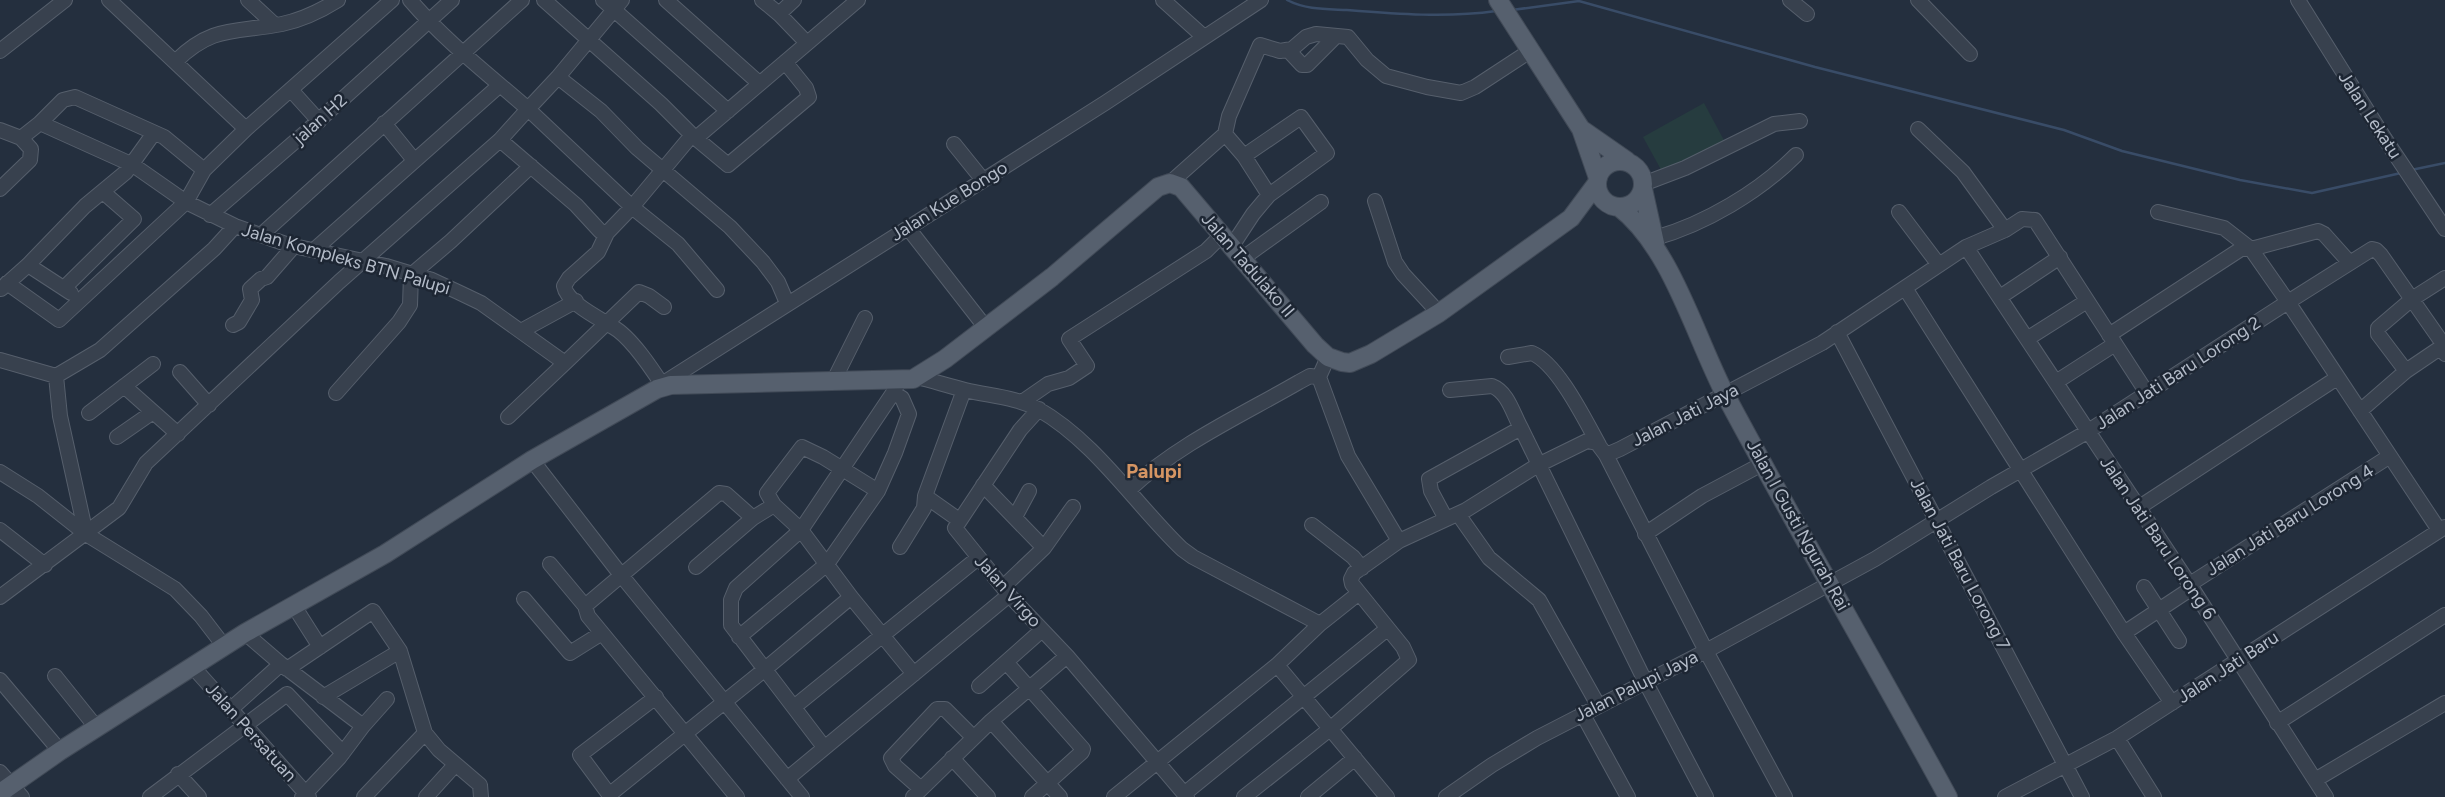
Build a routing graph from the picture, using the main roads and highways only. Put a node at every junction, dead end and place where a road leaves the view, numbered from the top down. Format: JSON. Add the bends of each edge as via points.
{"nodes":[{"id":1,"x":1498,"y":0,"type":"edge"},
{"id":2,"x":1581,"y":129,"type":"junction"},
{"id":3,"x":1627,"y":161,"type":"junction"},
{"id":4,"x":1598,"y":180,"type":"junction"},
{"id":5,"x":1643,"y":187,"type":"junction"},
{"id":6,"x":1617,"y":206,"type":"junction"},
{"id":7,"x":1572,"y":218,"type":"junction"},
{"id":8,"x":1655,"y":243,"type":"junction"},
{"id":9,"x":11,"y":792,"type":"edge"},
{"id":10,"x":1948,"y":797,"type":"edge"}],
"edges":[{"from":1,"to":2,"type":"main road"},
{"from":2,"to":3,"type":"main road"},
{"from":2,"to":4,"type":"main road"},
{"from":3,"to":4,"type":"main road","via":[[1612,162]]},
{"from":3,"to":5,"type":"main road","via":[[1638,169]]},
{"from":4,"to":6,"type":"main road","via":[[1600,195]]},
{"from":4,"to":7,"type":"main road"},
{"from":5,"to":6,"type":"main road","via":[[1632,204]]},
{"from":5,"to":8,"type":"main road","name":"Jalan I Gusti Ngurah Rai"},
{"from":6,"to":7,"type":"main road"},
{"from":6,"to":8,"type":"main road","name":"Jalan I Gusti Ngurah Rai","via":[[1632,217]]},
{"from":7,"to":9,"type":"main road","name":"Jalan Tadulako II","via":[[1439,312],[1359,360],[1342,362],[1328,357],[1181,187],[1170,183],[1158,187],[986,328],[917,377],[896,387],[834,380],[662,385],[532,460],[408,540],[224,646],[60,751]]},
{"from":8,"to":10,"type":"main road","name":"Jalan I Gusti Ngurah Rai","via":[[1725,394]]}]}
